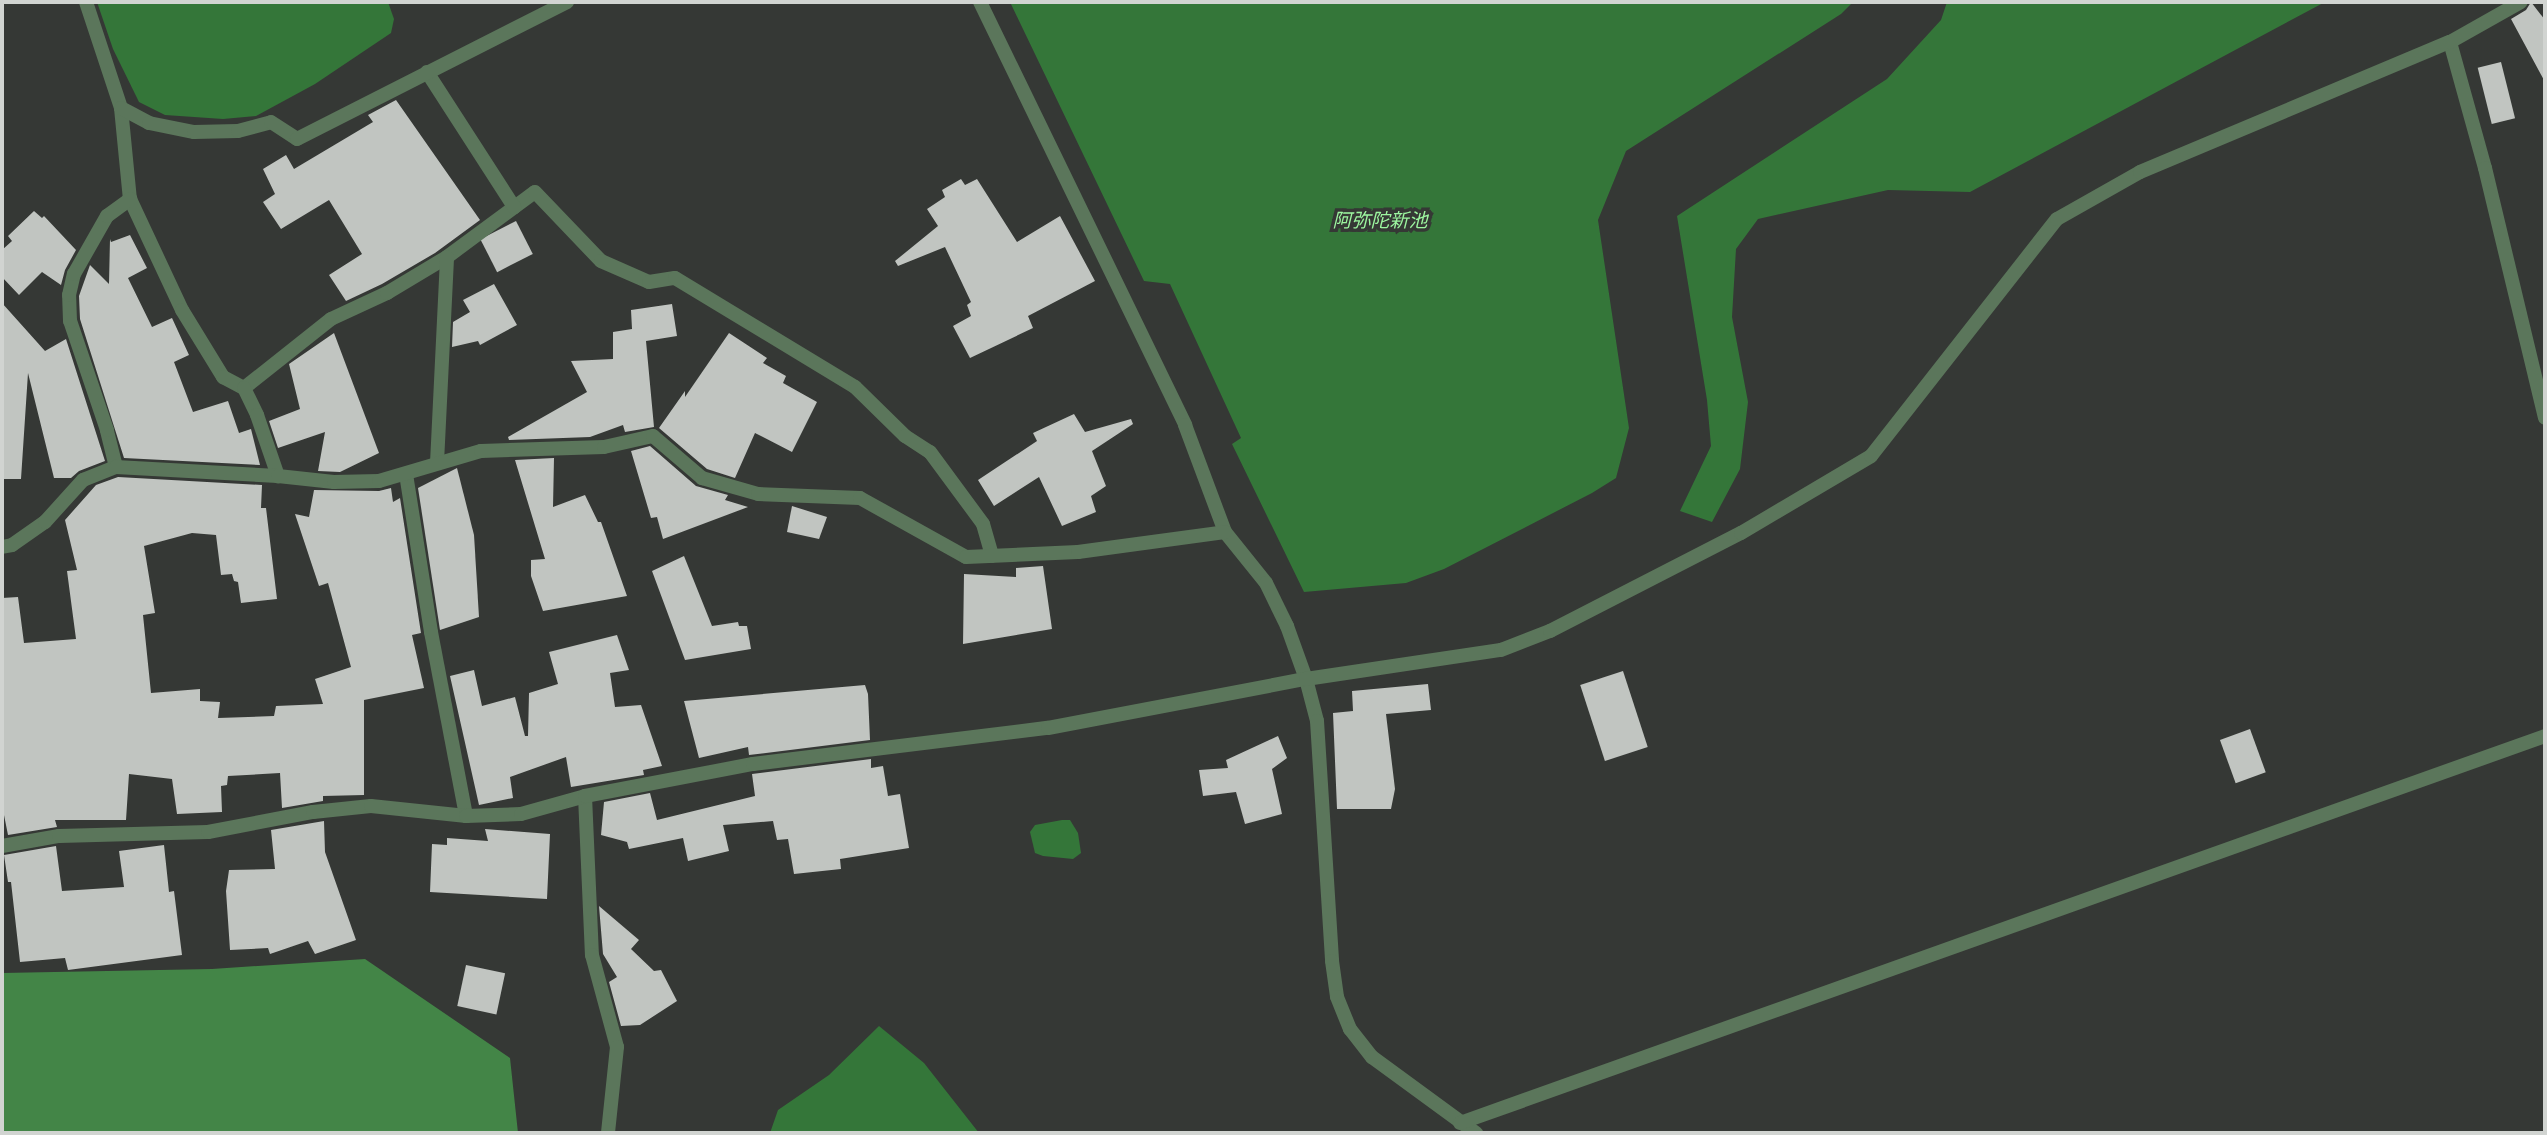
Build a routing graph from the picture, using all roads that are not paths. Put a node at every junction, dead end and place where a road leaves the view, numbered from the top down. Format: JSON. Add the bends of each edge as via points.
{"nodes":[{"id":1,"x":86,"y":2,"type":"edge"},
{"id":2,"x":567,"y":2,"type":"edge"},
{"id":3,"x":981,"y":2,"type":"edge"},
{"id":4,"x":2521,"y":2,"type":"edge"},
{"id":5,"x":2451,"y":42,"type":"junction"},
{"id":6,"x":427,"y":72,"type":"junction"},
{"id":7,"x":121,"y":107,"type":"junction"},
{"id":8,"x":130,"y":198,"type":"junction"},
{"id":9,"x":514,"y":207,"type":"junction"},
{"id":10,"x":447,"y":257,"type":"junction"},
{"id":11,"x":244,"y":388,"type":"junction"},
{"id":12,"x":2545,"y":418,"type":"edge"},
{"id":13,"x":437,"y":463,"type":"junction"},
{"id":14,"x":116,"y":467,"type":"junction"},
{"id":15,"x":407,"y":474,"type":"junction"},
{"id":16,"x":278,"y":475,"type":"junction"},
{"id":17,"x":1225,"y":532,"type":"junction"},
{"id":18,"x":2,"y":547,"type":"edge"},
{"id":19,"x":992,"y":556,"type":"junction"},
{"id":20,"x":1306,"y":680,"type":"junction"},
{"id":21,"x":2545,"y":736,"type":"edge"},
{"id":22,"x":585,"y":796,"type":"junction"},
{"id":23,"x":466,"y":816,"type":"junction"},
{"id":24,"x":2,"y":846,"type":"edge"},
{"id":25,"x":1460,"y":1123,"type":"junction"},
{"id":26,"x":608,"y":1133,"type":"edge"},
{"id":27,"x":1476,"y":1133,"type":"edge"}],
"edges":[{"from":1,"to":7,"type":"street"},
{"from":2,"to":6,"type":"street"},
{"from":3,"to":17,"type":"street","via":[[1185,425]]},
{"from":4,"to":5,"type":"street"},
{"from":5,"to":12,"type":"street"},
{"from":5,"to":20,"type":"street","via":[[2140,172],[2057,219],[1871,456],[1741,533],[1550,631],[1501,650]]},
{"from":6,"to":7,"type":"street","via":[[298,139],[271,122],[239,131],[194,132],[149,123]]},
{"from":6,"to":9,"type":"street"},
{"from":7,"to":8,"type":"street"},
{"from":8,"to":11,"type":"street","via":[[205,349],[223,377]]},
{"from":8,"to":14,"type":"street","via":[[107,216],[74,274],[69,295],[70,321]]},
{"from":9,"to":10,"type":"street"},
{"from":9,"to":19,"type":"street","via":[[535,192],[601,261],[649,282],[675,278],[855,387],[905,436],[930,452],[983,524]]},
{"from":10,"to":11,"type":"street","via":[[331,319]]},
{"from":10,"to":13,"type":"street"},
{"from":11,"to":16,"type":"street"},
{"from":13,"to":15,"type":"street"},
{"from":13,"to":19,"type":"street","via":[[481,451],[604,447],[653,436],[702,478],[758,494],[860,498],[966,557]]},
{"from":14,"to":16,"type":"street"},
{"from":14,"to":18,"type":"street","via":[[83,480],[45,522]]},
{"from":15,"to":16,"type":"street","via":[[379,481],[334,482]]},
{"from":15,"to":23,"type":"street"},
{"from":17,"to":19,"type":"street","via":[[1078,552]]},
{"from":17,"to":20,"type":"street","via":[[1266,583]]},
{"from":20,"to":22,"type":"street","via":[[1048,728],[753,764]]},
{"from":20,"to":25,"type":"street","via":[[1317,721],[1337,997],[1350,1029],[1372,1056]]},
{"from":21,"to":25,"type":"street"},
{"from":22,"to":23,"type":"street","via":[[521,814]]},
{"from":22,"to":26,"type":"street","via":[[592,955],[617,1047]]},
{"from":23,"to":24,"type":"street","via":[[372,806],[208,832],[59,836]]},
{"from":25,"to":27,"type":"street"}]}
